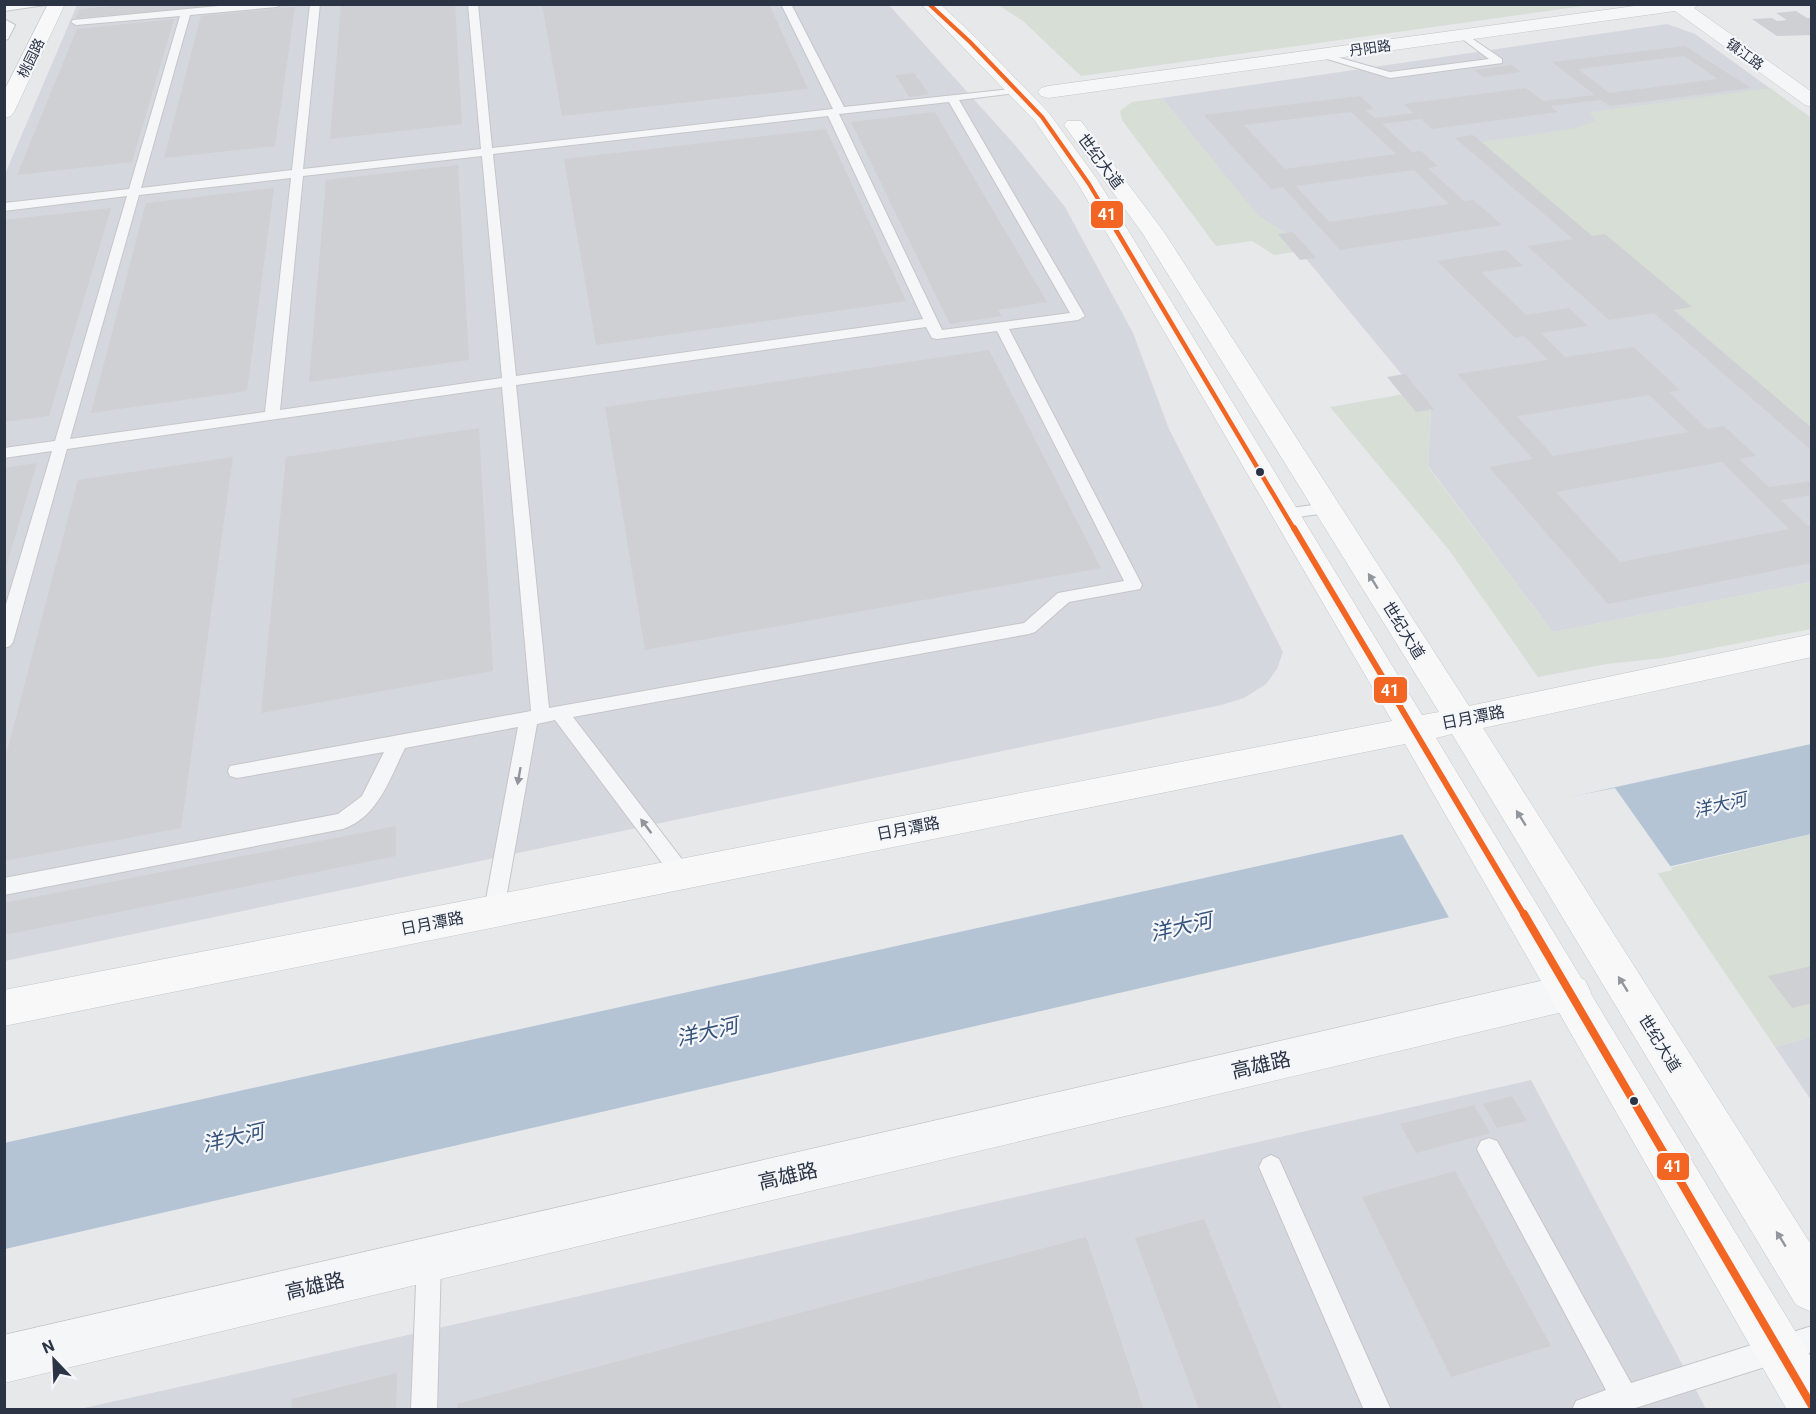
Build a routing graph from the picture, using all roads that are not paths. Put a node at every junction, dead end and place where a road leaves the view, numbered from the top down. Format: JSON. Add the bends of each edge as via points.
{"nodes":[{"id":1,"x":48,"y":4,"type":"edge"},
{"id":2,"x":57,"y":4,"type":"edge"},
{"id":3,"x":277,"y":4,"type":"edge"},
{"id":4,"x":315,"y":4,"type":"edge"},
{"id":5,"x":473,"y":4,"type":"edge"},
{"id":6,"x":786,"y":4,"type":"edge"},
{"id":7,"x":929,"y":4,"type":"edge"},
{"id":8,"x":952,"y":4,"type":"edge"},
{"id":9,"x":25,"y":5,"type":"edge"},
{"id":10,"x":1685,"y":5,"type":"edge"},
{"id":11,"x":4,"y":8,"type":"edge"},
{"id":12,"x":186,"y":13,"type":"junction"},
{"id":13,"x":4,"y":22,"type":"edge"},
{"id":14,"x":76,"y":22,"type":"dead end"},
{"id":15,"x":1464,"y":36,"type":"junction"},
{"id":16,"x":4,"y":37,"type":"edge"},
{"id":17,"x":1319,"y":55,"type":"junction"},
{"id":18,"x":1016,"y":90,"type":"junction"},
{"id":19,"x":1048,"y":92,"type":"junction"},
{"id":20,"x":952,"y":98,"type":"junction"},
{"id":21,"x":1812,"y":101,"type":"edge"},
{"id":22,"x":5,"y":111,"type":"edge"},
{"id":23,"x":836,"y":111,"type":"junction"},
{"id":24,"x":487,"y":152,"type":"junction"},
{"id":25,"x":297,"y":174,"type":"junction"},
{"id":26,"x":134,"y":192,"type":"junction"},
{"id":27,"x":4,"y":207,"type":"edge"},
{"id":28,"x":930,"y":322,"type":"junction"},
{"id":29,"x":1001,"y":326,"type":"junction"},
{"id":30,"x":509,"y":382,"type":"junction"},
{"id":31,"x":272,"y":416,"type":"junction"},
{"id":32,"x":61,"y":445,"type":"junction"},
{"id":33,"x":4,"y":453,"type":"edge"},
{"id":34,"x":1327,"y":507,"type":"junction"},
{"id":35,"x":1284,"y":514,"type":"junction"},
{"id":36,"x":4,"y":642,"type":"edge"},
{"id":37,"x":1812,"y":645,"type":"edge"},
{"id":38,"x":560,"y":713,"type":"junction"},
{"id":39,"x":535,"y":718,"type":"junction"},
{"id":40,"x":1461,"y":720,"type":"junction"},
{"id":41,"x":1411,"y":729,"type":"junction"},
{"id":42,"x":398,"y":743,"type":"junction"},
{"id":43,"x":237,"y":771,"type":"dead end"},
{"id":44,"x":681,"y":873,"type":"junction"},
{"id":45,"x":4,"y":887,"type":"edge"},
{"id":46,"x":494,"y":910,"type":"junction"},
{"id":47,"x":1571,"y":992,"type":"junction"},
{"id":48,"x":4,"y":1008,"type":"edge"},
{"id":49,"x":1489,"y":1149,"type":"dead end"},
{"id":50,"x":1271,"y":1167,"type":"dead end"},
{"id":51,"x":429,"y":1260,"type":"junction"},
{"id":52,"x":1812,"y":1289,"type":"edge"},
{"id":53,"x":1812,"y":1339,"type":"edge"},
{"id":54,"x":1779,"y":1349,"type":"junction"},
{"id":55,"x":4,"y":1359,"type":"edge"},
{"id":56,"x":1624,"y":1397,"type":"junction"},
{"id":57,"x":1812,"y":1406,"type":"edge"},
{"id":58,"x":424,"y":1410,"type":"edge"},
{"id":59,"x":1378,"y":1410,"type":"edge"},
{"id":60,"x":1585,"y":1410,"type":"edge"}],
"edges":[{"from":1,"to":9,"type":"lane"},
{"from":2,"to":22,"type":"street","name":"桃园路"},
{"from":3,"to":12,"type":"lane"},
{"from":4,"to":25,"type":"lane"},
{"from":5,"to":24,"type":"lane"},
{"from":6,"to":23,"type":"lane"},
{"from":7,"to":18,"type":"street","name":"世纪大道"},
{"from":8,"to":19,"type":"street","name":"世纪大道"},
{"from":9,"to":11,"type":"lane"},
{"from":10,"to":15,"type":"street","name":"丹阳路"},
{"from":10,"to":21,"type":"street","name":"镇江路"},
{"from":12,"to":14,"type":"lane"},
{"from":12,"to":26,"type":"lane"},
{"from":13,"to":16,"type":"lane","via":[[10,25]]},
{"from":15,"to":17,"type":"street","name":"丹阳路"},
{"from":15,"to":17,"type":"lane","via":[[1498,61],[1390,75]]},
{"from":17,"to":19,"type":"street","name":"丹阳路"},
{"from":18,"to":20,"type":"lane"},
{"from":18,"to":35,"type":"street","name":"世纪大道","via":[[1042,117],[1089,184]]},
{"from":19,"to":34,"type":"street","name":"世纪大道","via":[[1154,232]]},
{"from":20,"to":23,"type":"lane"},
{"from":20,"to":29,"type":"lane","via":[[1078,316]]},
{"from":23,"to":24,"type":"lane"},
{"from":23,"to":28,"type":"lane"},
{"from":24,"to":25,"type":"lane"},
{"from":24,"to":30,"type":"lane"},
{"from":25,"to":26,"type":"lane"},
{"from":25,"to":31,"type":"lane"},
{"from":26,"to":27,"type":"lane"},
{"from":26,"to":32,"type":"lane"},
{"from":28,"to":29,"type":"lane","via":[[937,335]]},
{"from":28,"to":30,"type":"lane"},
{"from":29,"to":38,"type":"lane","via":[[1134,585],[1064,597],[1029,628]]},
{"from":30,"to":31,"type":"lane"},
{"from":30,"to":39,"type":"lane"},
{"from":31,"to":32,"type":"lane"},
{"from":32,"to":33,"type":"lane"},
{"from":32,"to":36,"type":"lane"},
{"from":34,"to":35,"type":"lane"},
{"from":40,"to":34,"type":"street","name":"世纪大道","one_way":true},
{"from":35,"to":41,"type":"street","name":"世纪大道"},
{"from":37,"to":40,"type":"street","name":"日月潭路"},
{"from":38,"to":39,"type":"lane"},
{"from":44,"to":38,"type":"lane","one_way":true},
{"from":39,"to":42,"type":"lane"},
{"from":39,"to":46,"type":"lane","one_way":true},
{"from":40,"to":41,"type":"street","name":"日月潭路"},
{"from":52,"to":40,"type":"street","name":"世纪大道","one_way":true},
{"from":41,"to":44,"type":"street","name":"日月潭路"},
{"from":41,"to":47,"type":"street","name":"世纪大道"},
{"from":42,"to":43,"type":"lane"},
{"from":42,"to":45,"type":"lane","via":[[369,801],[343,821]]},
{"from":44,"to":46,"type":"street","name":"日月潭路"},
{"from":46,"to":48,"type":"street","name":"日月潭路"},
{"from":47,"to":51,"type":"street","name":"高雄路"},
{"from":47,"to":54,"type":"street","name":"世纪大道"},
{"from":49,"to":56,"type":"lane"},
{"from":50,"to":59,"type":"lane"},
{"from":51,"to":55,"type":"street","name":"高雄路"},
{"from":51,"to":58,"type":"lane"},
{"from":53,"to":54,"type":"lane"},
{"from":54,"to":56,"type":"lane"},
{"from":54,"to":57,"type":"street","name":"世纪大道"},
{"from":56,"to":60,"type":"lane"}]}
